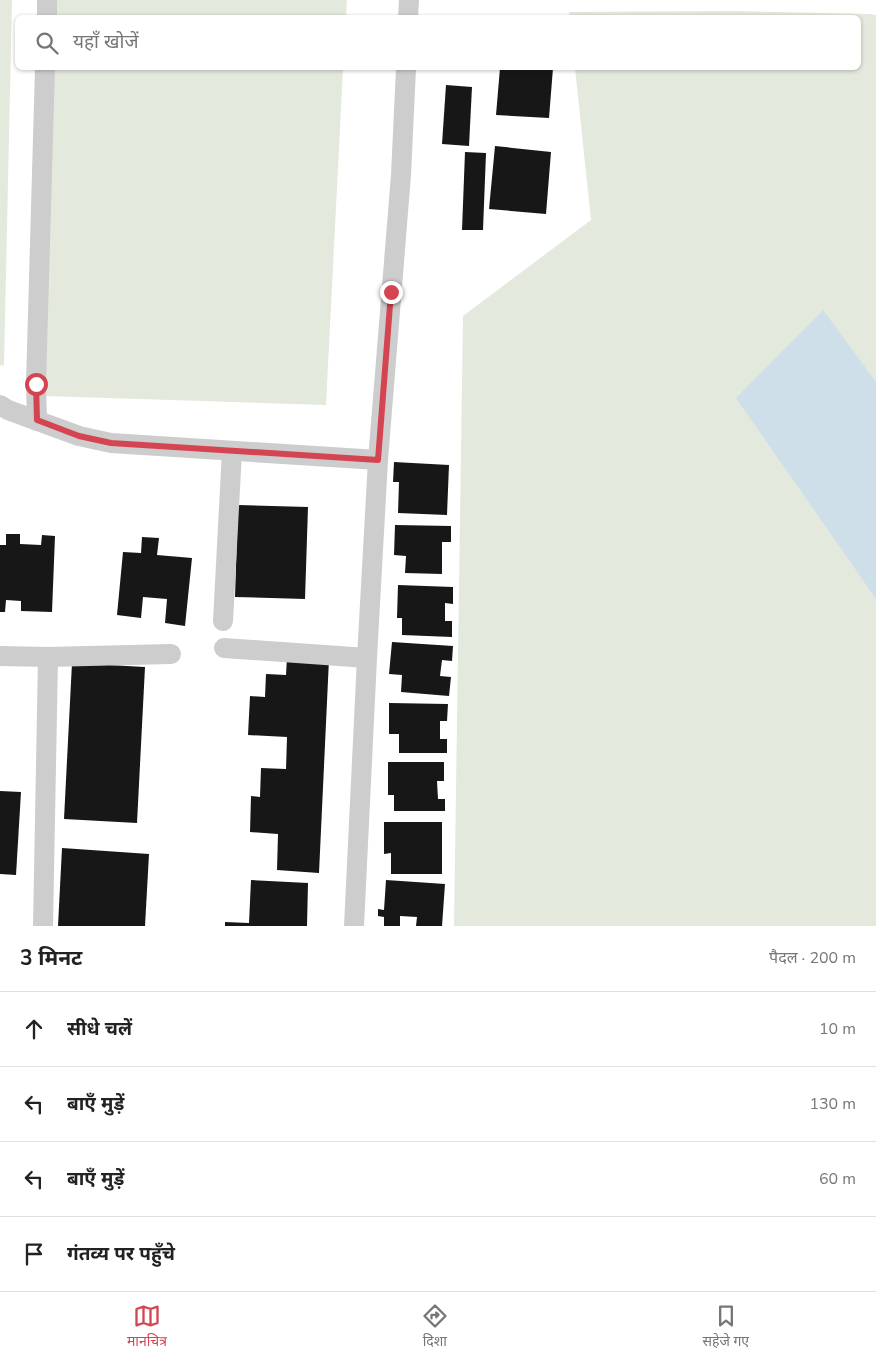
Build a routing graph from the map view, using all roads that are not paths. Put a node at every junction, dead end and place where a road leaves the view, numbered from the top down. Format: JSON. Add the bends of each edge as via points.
{"nodes":[{"id":1,"x":48,"y":0,"type":"edge"},
{"id":2,"x":409,"y":0,"type":"edge"},
{"id":3,"x":47,"y":15,"type":"edge"},
{"id":4,"x":408,"y":15,"type":"edge"},
{"id":5,"x":46,"y":70,"type":"edge"},
{"id":6,"x":406,"y":70,"type":"edge"},
{"id":7,"x":3,"y":411,"type":"edge"},
{"id":8,"x":37,"y":420,"type":"junction"},
{"id":9,"x":232,"y":451,"type":"junction"},
{"id":10,"x":378,"y":460,"type":"junction"},
{"id":11,"x":223,"y":621,"type":"dead end"},
{"id":12,"x":224,"y":648,"type":"dead end"},
{"id":13,"x":171,"y":654,"type":"dead end"},
{"id":14,"x":0,"y":656,"type":"edge"},
{"id":15,"x":48,"y":657,"type":"junction"},
{"id":16,"x":367,"y":658,"type":"junction"},
{"id":17,"x":43,"y":926,"type":"edge"},
{"id":18,"x":354,"y":926,"type":"edge"}],
"edges":[{"from":1,"to":3,"type":"street"},
{"from":2,"to":4,"type":"street"},
{"from":5,"to":8,"type":"street"},
{"from":6,"to":10,"type":"street","via":[[401,175]]},
{"from":7,"to":8,"type":"street"},
{"from":8,"to":9,"type":"street","via":[[79,436],[111,443]]},
{"from":9,"to":10,"type":"street"},
{"from":9,"to":11,"type":"street"},
{"from":10,"to":16,"type":"street"},
{"from":12,"to":16,"type":"street"},
{"from":13,"to":15,"type":"street"},
{"from":14,"to":15,"type":"street"},
{"from":15,"to":17,"type":"street"},
{"from":16,"to":18,"type":"street"}]}
